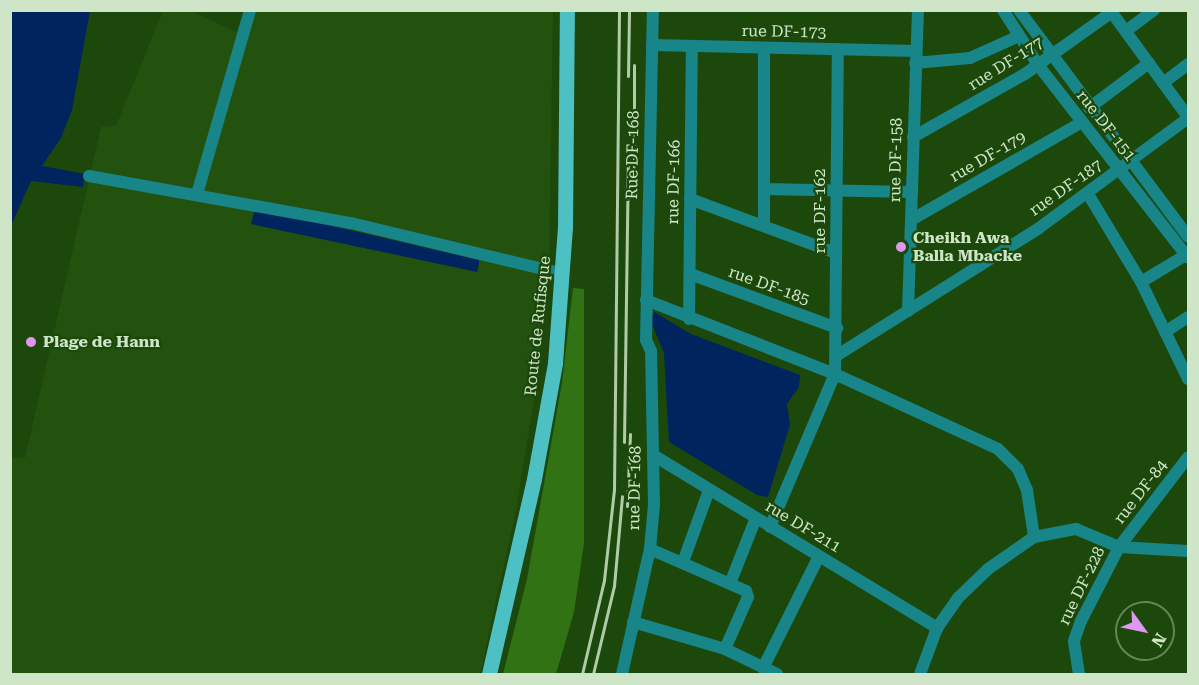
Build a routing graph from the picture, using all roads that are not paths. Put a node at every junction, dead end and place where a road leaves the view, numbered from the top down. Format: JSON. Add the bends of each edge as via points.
{"nodes":[{"id":1,"x":250,"y":10,"type":"edge"},
{"id":2,"x":567,"y":10,"type":"edge"},
{"id":3,"x":653,"y":10,"type":"edge"},
{"id":4,"x":918,"y":10,"type":"edge"},
{"id":5,"x":1003,"y":10,"type":"edge"},
{"id":6,"x":1019,"y":10,"type":"edge"},
{"id":7,"x":1154,"y":10,"type":"edge"},
{"id":8,"x":1111,"y":11,"type":"edge"},
{"id":9,"x":1126,"y":31,"type":"junction"},
{"id":10,"x":1019,"y":36,"type":"junction"},
{"id":11,"x":652,"y":45,"type":"junction"},
{"id":12,"x":693,"y":46,"type":"junction"},
{"id":13,"x":764,"y":48,"type":"junction"},
{"id":14,"x":838,"y":49,"type":"junction"},
{"id":15,"x":1050,"y":56,"type":"junction"},
{"id":16,"x":916,"y":57,"type":"junction"},
{"id":17,"x":1149,"y":63,"type":"junction"},
{"id":18,"x":1188,"y":64,"type":"edge"},
{"id":19,"x":1038,"y":66,"type":"junction"},
{"id":20,"x":1163,"y":83,"type":"junction"},
{"id":21,"x":1089,"y":108,"type":"junction"},
{"id":22,"x":1188,"y":117,"type":"edge"},
{"id":23,"x":1082,"y":122,"type":"junction"},
{"id":24,"x":913,"y":137,"type":"junction"},
{"id":25,"x":1131,"y":162,"type":"junction"},
{"id":26,"x":1120,"y":171,"type":"junction"},
{"id":27,"x":89,"y":176,"type":"dead end"},
{"id":28,"x":764,"y":189,"type":"junction"},
{"id":29,"x":836,"y":191,"type":"junction"},
{"id":30,"x":912,"y":192,"type":"junction"},
{"id":31,"x":197,"y":194,"type":"junction"},
{"id":32,"x":1088,"y":194,"type":"junction"},
{"id":33,"x":690,"y":199,"type":"junction"},
{"id":34,"x":911,"y":220,"type":"junction"},
{"id":35,"x":764,"y":224,"type":"junction"},
{"id":36,"x":1188,"y":237,"type":"edge"},
{"id":37,"x":836,"y":253,"type":"junction"},
{"id":38,"x":1187,"y":257,"type":"edge"},
{"id":39,"x":563,"y":274,"type":"junction"},
{"id":40,"x":690,"y":274,"type":"junction"},
{"id":41,"x":1142,"y":282,"type":"junction"},
{"id":42,"x":646,"y":300,"type":"junction"},
{"id":43,"x":908,"y":311,"type":"junction"},
{"id":44,"x":1188,"y":317,"type":"edge"},
{"id":45,"x":689,"y":319,"type":"junction"},
{"id":46,"x":837,"y":328,"type":"junction"},
{"id":47,"x":1165,"y":332,"type":"junction"},
{"id":48,"x":836,"y":356,"type":"junction"},
{"id":49,"x":835,"y":374,"type":"junction"},
{"id":50,"x":1188,"y":379,"type":"edge"},
{"id":51,"x":652,"y":455,"type":"junction"},
{"id":52,"x":1188,"y":457,"type":"edge"},
{"id":53,"x":709,"y":490,"type":"junction"},
{"id":54,"x":756,"y":518,"type":"junction"},
{"id":55,"x":770,"y":527,"type":"junction"},
{"id":56,"x":1034,"y":537,"type":"junction"},
{"id":57,"x":1119,"y":547,"type":"junction"},
{"id":58,"x":650,"y":549,"type":"junction"},
{"id":59,"x":1188,"y":551,"type":"edge"},
{"id":60,"x":819,"y":556,"type":"junction"},
{"id":61,"x":683,"y":562,"type":"junction"},
{"id":62,"x":731,"y":581,"type":"junction"},
{"id":63,"x":633,"y":622,"type":"junction"},
{"id":64,"x":937,"y":628,"type":"junction"},
{"id":65,"x":725,"y":649,"type":"junction"},
{"id":66,"x":763,"y":668,"type":"junction"},
{"id":67,"x":489,"y":675,"type":"edge"},
{"id":68,"x":622,"y":675,"type":"edge"},
{"id":69,"x":777,"y":675,"type":"edge"},
{"id":70,"x":920,"y":675,"type":"edge"},
{"id":71,"x":1079,"y":675,"type":"edge"}],
"edges":[{"from":1,"to":31,"type":"street"},
{"from":2,"to":39,"type":"main road","name":"Route de Rufisque"},
{"from":3,"to":11,"type":"street","name":"Rue DF-168"},
{"from":4,"to":16,"type":"street","name":"rue DF-158"},
{"from":5,"to":10,"type":"street","name":"rue DF-151"},
{"from":6,"to":15,"type":"street","name":"rue DF-151"},
{"from":7,"to":9,"type":"street"},
{"from":8,"to":9,"type":"street"},
{"from":8,"to":15,"type":"street","name":"rue DF-177"},
{"from":9,"to":17,"type":"street"},
{"from":10,"to":16,"type":"street","name":"rue DF-173","via":[[970,58]]},
{"from":10,"to":19,"type":"street","name":"rue DF-151"},
{"from":11,"to":12,"type":"street","name":"rue DF-173"},
{"from":11,"to":42,"type":"street","name":"Rue DF-168"},
{"from":12,"to":13,"type":"street","name":"rue DF-173"},
{"from":12,"to":33,"type":"street","name":"rue DF-166"},
{"from":13,"to":14,"type":"street","name":"rue DF-173"},
{"from":13,"to":28,"type":"street"},
{"from":14,"to":16,"type":"street","name":"rue DF-173"},
{"from":14,"to":29,"type":"street","name":"rue DF-162"},
{"from":15,"to":19,"type":"street","name":"rue DF-177"},
{"from":15,"to":21,"type":"street","name":"rue DF-151"},
{"from":16,"to":24,"type":"street","name":"rue DF-158"},
{"from":17,"to":20,"type":"street"},
{"from":17,"to":21,"type":"street"},
{"from":18,"to":20,"type":"street"},
{"from":19,"to":23,"type":"street","name":"rue DF-151"},
{"from":19,"to":24,"type":"street","name":"rue DF-177"},
{"from":20,"to":22,"type":"street"},
{"from":21,"to":25,"type":"street","name":"rue DF-151"},
{"from":22,"to":25,"type":"street","name":"rue DF-187"},
{"from":23,"to":26,"type":"street","name":"rue DF-151"},
{"from":23,"to":34,"type":"street","name":"rue DF-179"},
{"from":24,"to":30,"type":"street","name":"rue DF-158"},
{"from":25,"to":26,"type":"street","name":"rue DF-187"},
{"from":25,"to":36,"type":"street","name":"rue DF-151"},
{"from":26,"to":32,"type":"street","name":"rue DF-187"},
{"from":26,"to":38,"type":"street","name":"rue DF-151"},
{"from":27,"to":31,"type":"street"},
{"from":28,"to":29,"type":"street"},
{"from":28,"to":35,"type":"street"},
{"from":29,"to":30,"type":"street"},
{"from":29,"to":37,"type":"street","name":"rue DF-162"},
{"from":30,"to":34,"type":"street","name":"rue DF-158"},
{"from":31,"to":39,"type":"street","via":[[351,223]]},
{"from":32,"to":41,"type":"street"},
{"from":32,"to":43,"type":"street","name":"rue DF-187"},
{"from":33,"to":35,"type":"street"},
{"from":33,"to":40,"type":"street","name":"rue DF-166"},
{"from":34,"to":43,"type":"street","name":"rue DF-158"},
{"from":35,"to":37,"type":"street"},
{"from":37,"to":46,"type":"street","name":"rue DF-162"},
{"from":38,"to":41,"type":"street"},
{"from":39,"to":67,"type":"main road","name":"Route de Rufisque","via":[[555,363],[534,479]]},
{"from":40,"to":45,"type":"street","name":"rue DF-166"},
{"from":40,"to":46,"type":"street","name":"rue DF-185"},
{"from":41,"to":47,"type":"street"},
{"from":42,"to":45,"type":"street"},
{"from":42,"to":51,"type":"street","name":"rue DF-168"},
{"from":43,"to":48,"type":"street","name":"rue DF-187"},
{"from":44,"to":47,"type":"street"},
{"from":45,"to":49,"type":"street"},
{"from":46,"to":48,"type":"street","name":"rue DF-162"},
{"from":47,"to":50,"type":"street"},
{"from":48,"to":49,"type":"street","name":"rue DF-162"},
{"from":49,"to":55,"type":"street","name":"rue DF-162"},
{"from":49,"to":56,"type":"street","via":[[998,449],[1018,468],[1027,490]]},
{"from":51,"to":53,"type":"street","name":"rue DF-211"},
{"from":51,"to":58,"type":"street","name":"rue DF-168"},
{"from":52,"to":57,"type":"street","name":"rue DF-84"},
{"from":53,"to":54,"type":"street","name":"rue DF-211"},
{"from":53,"to":61,"type":"street"},
{"from":54,"to":55,"type":"street","name":"rue DF-211"},
{"from":54,"to":62,"type":"street"},
{"from":55,"to":60,"type":"street","name":"rue DF-211"},
{"from":56,"to":57,"type":"street","via":[[1076,529]]},
{"from":56,"to":64,"type":"street","via":[[988,569],[958,598]]},
{"from":57,"to":59,"type":"street"},
{"from":57,"to":71,"type":"street","name":"rue DF-228","via":[[1074,641]]},
{"from":58,"to":61,"type":"street"},
{"from":58,"to":63,"type":"street","name":"rue DF-168"},
{"from":60,"to":64,"type":"street","name":"rue DF-211"},
{"from":60,"to":66,"type":"street"},
{"from":61,"to":62,"type":"street"},
{"from":62,"to":65,"type":"street","via":[[748,597]]},
{"from":63,"to":65,"type":"street"},
{"from":63,"to":68,"type":"street","name":"rue DF-168"},
{"from":64,"to":70,"type":"street"},
{"from":65,"to":66,"type":"street"},
{"from":66,"to":69,"type":"street"}]}
